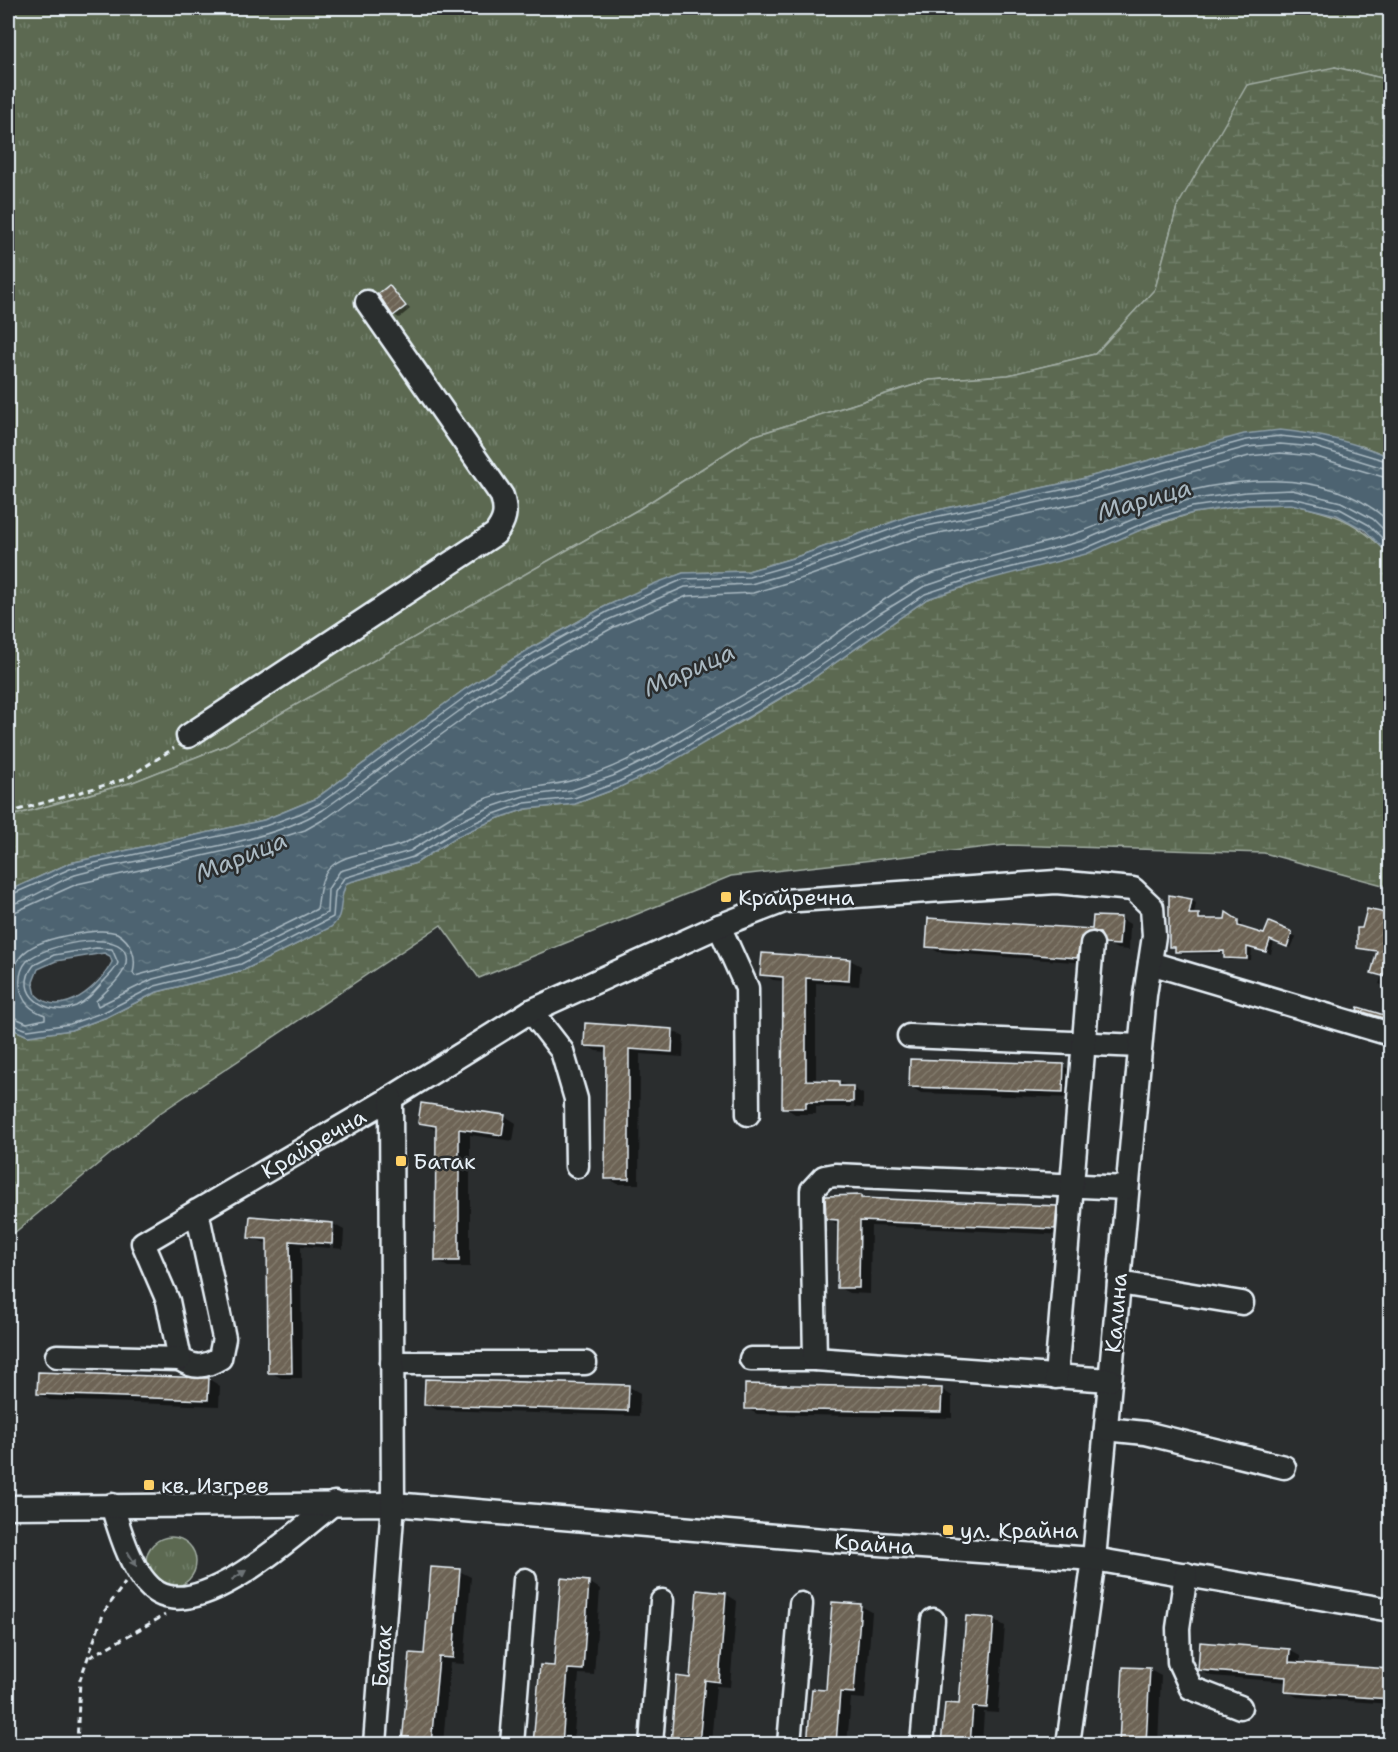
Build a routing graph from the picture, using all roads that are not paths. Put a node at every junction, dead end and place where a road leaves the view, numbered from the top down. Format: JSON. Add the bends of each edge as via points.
{"nodes":[{"id":1,"x":366,"y":302,"type":"dead end"},
{"id":2,"x":188,"y":736,"type":"road end"},
{"id":3,"x":1133,"y":889,"type":"joint"},
{"id":4,"x":719,"y":926,"type":"junction"},
{"id":5,"x":1092,"y":944,"type":"dead end"},
{"id":6,"x":1150,"y":963,"type":"junction"},
{"id":7,"x":531,"y":1011,"type":"junction"},
{"id":8,"x":1390,"y":1034,"type":"edge"},
{"id":9,"x":909,"y":1036,"type":"dead end"},
{"id":10,"x":1083,"y":1043,"type":"junction"},
{"id":11,"x":1140,"y":1046,"type":"junction"},
{"id":12,"x":391,"y":1098,"type":"junction"},
{"id":13,"x":748,"y":1114,"type":"dead end"},
{"id":14,"x":577,"y":1166,"type":"dead end"},
{"id":15,"x":1072,"y":1185,"type":"junction"},
{"id":16,"x":1127,"y":1188,"type":"junction"},
{"id":17,"x":197,"y":1211,"type":"junction"},
{"id":18,"x":1119,"y":1283,"type":"junction"},
{"id":19,"x":1242,"y":1303,"type":"dead end"},
{"id":20,"x":57,"y":1356,"type":"dead end"},
{"id":21,"x":180,"y":1359,"type":"junction"},
{"id":22,"x":751,"y":1359,"type":"dead end"},
{"id":23,"x":815,"y":1359,"type":"junction"},
{"id":24,"x":392,"y":1363,"type":"junction"},
{"id":25,"x":585,"y":1363,"type":"dead end"},
{"id":26,"x":1056,"y":1377,"type":"junction"},
{"id":27,"x":1110,"y":1380,"type":"junction"},
{"id":28,"x":1106,"y":1429,"type":"junction"},
{"id":29,"x":1284,"y":1467,"type":"dead end"},
{"id":30,"x":334,"y":1503,"type":"junction"},
{"id":31,"x":112,"y":1504,"type":"junction"},
{"id":32,"x":393,"y":1504,"type":"junction"},
{"id":33,"x":8,"y":1507,"type":"edge"},
{"id":34,"x":1094,"y":1559,"type":"junction"},
{"id":35,"x":1185,"y":1574,"type":"junction"},
{"id":36,"x":525,"y":1580,"type":"dead end"},
{"id":37,"x":662,"y":1601,"type":"dead end"},
{"id":38,"x":801,"y":1604,"type":"dead end"},
{"id":39,"x":1390,"y":1610,"type":"edge"},
{"id":40,"x":933,"y":1620,"type":"dead end"},
{"id":41,"x":1240,"y":1707,"type":"dead end"},
{"id":42,"x":375,"y":1744,"type":"edge"},
{"id":43,"x":512,"y":1744,"type":"edge"},
{"id":44,"x":651,"y":1744,"type":"edge"},
{"id":45,"x":789,"y":1744,"type":"edge"},
{"id":46,"x":922,"y":1744,"type":"edge"},
{"id":47,"x":1068,"y":1744,"type":"edge"}],
"edges":[{"from":1,"to":2,"type":"street","via":[[502,496],[506,508],[503,524],[495,534]]},
{"from":3,"to":4,"type":"street","name":"Крайречна","via":[[1056,882],[784,901]]},
{"from":3,"to":6,"type":"street","name":"Калина","via":[[1152,907],[1154,936]]},
{"from":4,"to":7,"type":"street","name":"Крайречна"},
{"from":4,"to":13,"type":"street","via":[[747,988]]},
{"from":5,"to":10,"type":"street"},
{"from":6,"to":8,"type":"street"},
{"from":6,"to":11,"type":"street","name":"Калина"},
{"from":7,"to":12,"type":"street","name":"Крайречна"},
{"from":7,"to":14,"type":"street","via":[[562,1051],[576,1099]]},
{"from":9,"to":10,"type":"street"},
{"from":10,"to":11,"type":"street"},
{"from":10,"to":15,"type":"street"},
{"from":11,"to":16,"type":"street","name":"Калина"},
{"from":12,"to":17,"type":"street","name":"Крайречна"},
{"from":12,"to":24,"type":"street","name":"Батак"},
{"from":15,"to":16,"type":"street"},
{"from":15,"to":23,"type":"street","via":[[824,1177],[812,1190]]},
{"from":15,"to":26,"type":"street"},
{"from":16,"to":18,"type":"street","name":"Калина"},
{"from":17,"to":21,"type":"street","name":"Крайречна","via":[[144,1243],[168,1301]]},
{"from":17,"to":21,"type":"street","via":[[224,1338],[220,1358],[209,1365],[192,1367]]},
{"from":18,"to":19,"type":"street"},
{"from":18,"to":27,"type":"street","name":"Калина"},
{"from":20,"to":21,"type":"street"},
{"from":22,"to":23,"type":"street"},
{"from":23,"to":26,"type":"street"},
{"from":24,"to":25,"type":"street"},
{"from":24,"to":32,"type":"street","name":"Батак"},
{"from":26,"to":27,"type":"street"},
{"from":27,"to":28,"type":"street","name":"Калина"},
{"from":28,"to":29,"type":"street","via":[[1145,1433]]},
{"from":28,"to":34,"type":"street","name":"Калина"},
{"from":30,"to":31,"type":"street"},
{"from":31,"to":30,"type":"street","one_way":true,"via":[[122,1543],[157,1593],[186,1599],[226,1584]]},
{"from":30,"to":32,"type":"street"},
{"from":31,"to":33,"type":"street"},
{"from":32,"to":34,"type":"street","name":"Крайна"},
{"from":32,"to":42,"type":"street","name":"Батак"},
{"from":34,"to":35,"type":"street","name":"Крайна"},
{"from":34,"to":47,"type":"street","name":"Калина"},
{"from":35,"to":39,"type":"street","name":"Крайна"},
{"from":35,"to":41,"type":"street","via":[[1178,1628],[1179,1662],[1191,1688]]},
{"from":36,"to":43,"type":"street"},
{"from":37,"to":44,"type":"street"},
{"from":38,"to":45,"type":"street"},
{"from":40,"to":46,"type":"street"}]}
